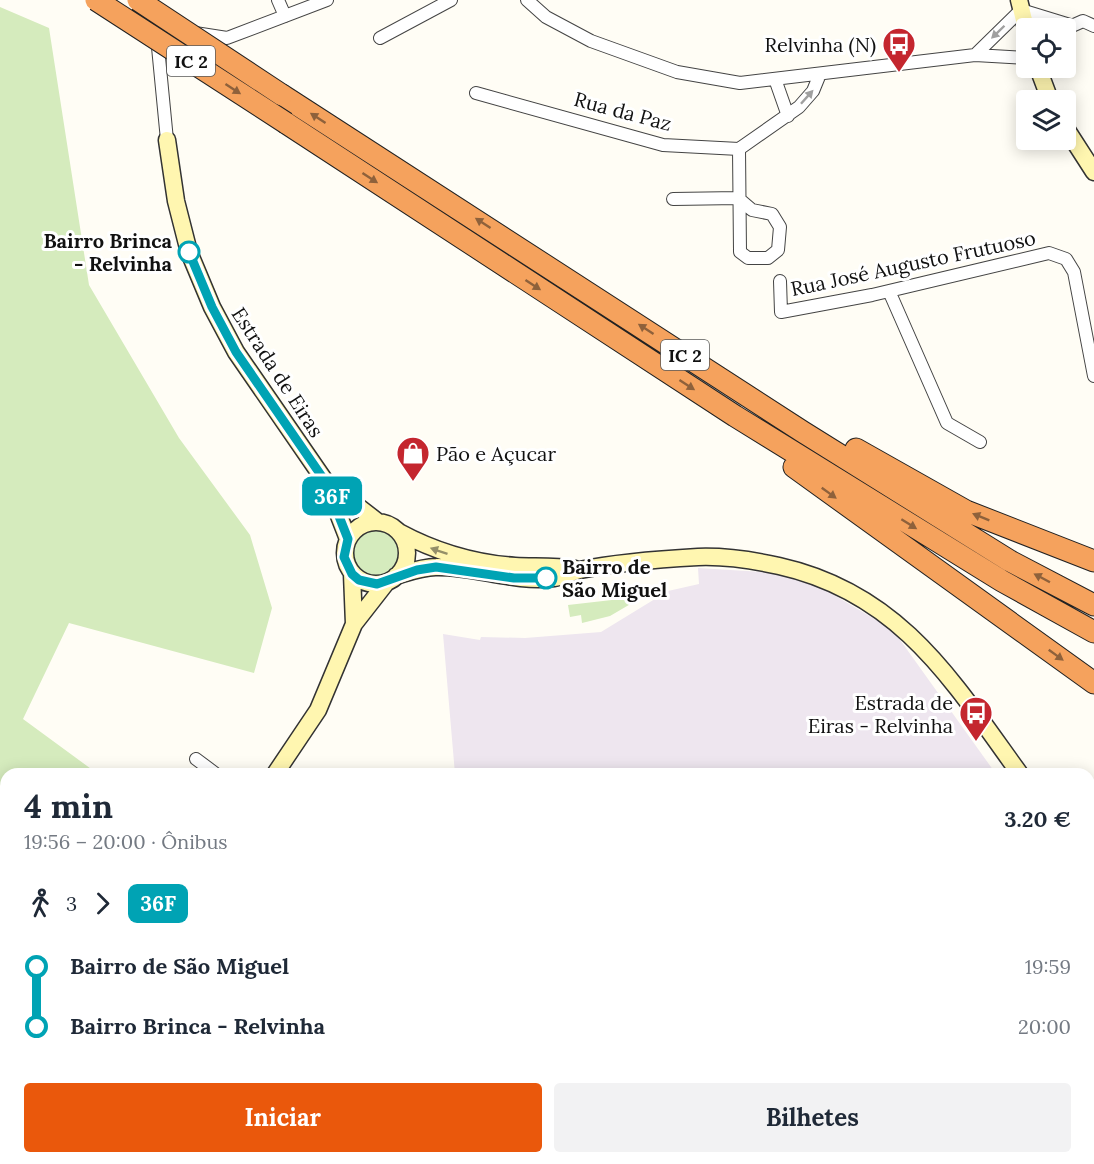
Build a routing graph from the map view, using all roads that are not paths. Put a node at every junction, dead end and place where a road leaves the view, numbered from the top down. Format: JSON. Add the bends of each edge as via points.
{"nodes":[{"id":1,"x":96,"y":0,"type":"edge"},
{"id":2,"x":138,"y":0,"type":"edge"},
{"id":3,"x":152,"y":0,"type":"edge"},
{"id":4,"x":278,"y":0,"type":"edge"},
{"id":5,"x":327,"y":0,"type":"edge"},
{"id":6,"x":451,"y":0,"type":"edge"},
{"id":7,"x":527,"y":0,"type":"edge"},
{"id":8,"x":1020,"y":5,"type":"edge"},
{"id":9,"x":285,"y":16,"type":"junction"},
{"id":10,"x":1048,"y":18,"type":"edge"},
{"id":11,"x":1076,"y":24,"type":"edge"},
{"id":12,"x":156,"y":26,"type":"junction"},
{"id":13,"x":1094,"y":26,"type":"edge"},
{"id":14,"x":380,"y":38,"type":"dead end"},
{"id":15,"x":975,"y":55,"type":"junction"},
{"id":16,"x":1016,"y":57,"type":"edge"},
{"id":17,"x":820,"y":74,"type":"junction"},
{"id":18,"x":775,"y":79,"type":"junction"},
{"id":19,"x":476,"y":93,"type":"dead end"},
{"id":20,"x":788,"y":116,"type":"junction"},
{"id":21,"x":168,"y":140,"type":"joint"},
{"id":22,"x":1076,"y":144,"type":"edge"},
{"id":23,"x":740,"y":149,"type":"junction"},
{"id":24,"x":1094,"y":172,"type":"edge"},
{"id":25,"x":738,"y":198,"type":"junction"},
{"id":26,"x":673,"y":199,"type":"dead end"},
{"id":27,"x":780,"y":281,"type":"dead end"},
{"id":28,"x":889,"y":291,"type":"junction"},
{"id":29,"x":1094,"y":376,"type":"edge"},
{"id":30,"x":748,"y":396,"type":"junction"},
{"id":31,"x":735,"y":416,"type":"junction"},
{"id":32,"x":980,"y":442,"type":"dead end"},
{"id":33,"x":325,"y":481,"type":"junction"},
{"id":34,"x":378,"y":522,"type":"junction"},
{"id":35,"x":399,"y":532,"type":"junction"},
{"id":36,"x":348,"y":539,"type":"junction"},
{"id":37,"x":1094,"y":561,"type":"edge"},
{"id":38,"x":579,"y":570,"type":"junction"},
{"id":39,"x":352,"y":574,"type":"junction"},
{"id":40,"x":391,"y":580,"type":"junction"},
{"id":41,"x":1094,"y":605,"type":"edge"},
{"id":42,"x":354,"y":624,"type":"junction"},
{"id":43,"x":1094,"y":632,"type":"edge"},
{"id":44,"x":1094,"y":683,"type":"edge"},
{"id":45,"x":196,"y":759,"type":"dead end"},
{"id":46,"x":208,"y":768,"type":"edge"},
{"id":47,"x":279,"y":768,"type":"edge"},
{"id":48,"x":1016,"y":768,"type":"edge"}],
"edges":[{"from":1,"to":31,"type":"highway","number":"IC 2","one_way":true,"bridge":true},
{"from":30,"to":2,"type":"highway","number":"IC 2","one_way":true,"bridge":true},
{"from":3,"to":12,"type":"street","name":"Estrada de Eiras"},
{"from":4,"to":9,"type":"street"},
{"from":5,"to":9,"type":"street"},
{"from":6,"to":14,"type":"street"},
{"from":7,"to":18,"type":"street","via":[[546,17],[591,41],[677,72],[740,83]]},
{"from":8,"to":10,"type":"street"},
{"from":8,"to":15,"type":"street","one_way":true},
{"from":9,"to":12,"type":"street","via":[[227,38]]},
{"from":11,"to":13,"type":"street","via":[[1083,21]]},
{"from":12,"to":21,"type":"street","name":"Estrada de Eiras"},
{"from":15,"to":16,"type":"street"},
{"from":15,"to":17,"type":"street"},
{"from":17,"to":18,"type":"street"},
{"from":20,"to":17,"type":"street","one_way":true,"via":[[813,91]]},
{"from":18,"to":20,"type":"street"},
{"from":19,"to":23,"type":"street","name":"Rua da Paz","via":[[663,145]]},
{"from":20,"to":23,"type":"street"},
{"from":21,"to":33,"type":"street","name":"Estrada de Eiras","via":[[176,201],[189,252],[212,307],[236,352]]},
{"from":22,"to":24,"type":"street"},
{"from":23,"to":25,"type":"street"},
{"from":25,"to":25,"type":"street","via":[[752,210],[772,214],[780,227],[778,250],[768,258],[748,258],[740,252]]},
{"from":25,"to":26,"type":"street"},
{"from":27,"to":28,"type":"street","name":"Rua José Augusto Frutuoso","via":[[781,312]]},
{"from":28,"to":29,"type":"street","name":"Rua José Augusto Frutuoso","via":[[1049,253],[1066,259],[1074,272]]},
{"from":28,"to":32,"type":"street","via":[[947,423]]},
{"from":37,"to":30,"type":"highway","one_way":true,"via":[[966,511],[838,439]]},
{"from":41,"to":30,"type":"highway","number":"IC 2","one_way":true,"via":[[1010,561]]},
{"from":31,"to":43,"type":"highway","number":"IC 2","one_way":true,"via":[[1002,581]]},
{"from":31,"to":44,"type":"highway","one_way":true,"via":[[800,472]]},
{"from":33,"to":34,"type":"street","name":"Estrada de Eiras"},
{"from":33,"to":36,"type":"street","name":"Estrada de Eiras"},
{"from":34,"to":35,"type":"street"},
{"from":34,"to":36,"type":"street","via":[[360,526]]},
{"from":38,"to":35,"type":"street","one_way":true,"via":[[465,558],[442,553]]},
{"from":35,"to":40,"type":"street","via":[[407,550],[403,569]]},
{"from":36,"to":39,"type":"street","via":[[344,557]]},
{"from":38,"to":40,"type":"street","via":[[555,578],[514,578],[436,567]]},
{"from":38,"to":48,"type":"street","via":[[698,557],[747,559],[813,574],[846,588],[874,605],[942,669]]},
{"from":39,"to":40,"type":"street","via":[[367,583]]},
{"from":39,"to":42,"type":"street"},
{"from":40,"to":42,"type":"street"},
{"from":42,"to":47,"type":"street","via":[[318,710]]},
{"from":45,"to":46,"type":"street"}]}
